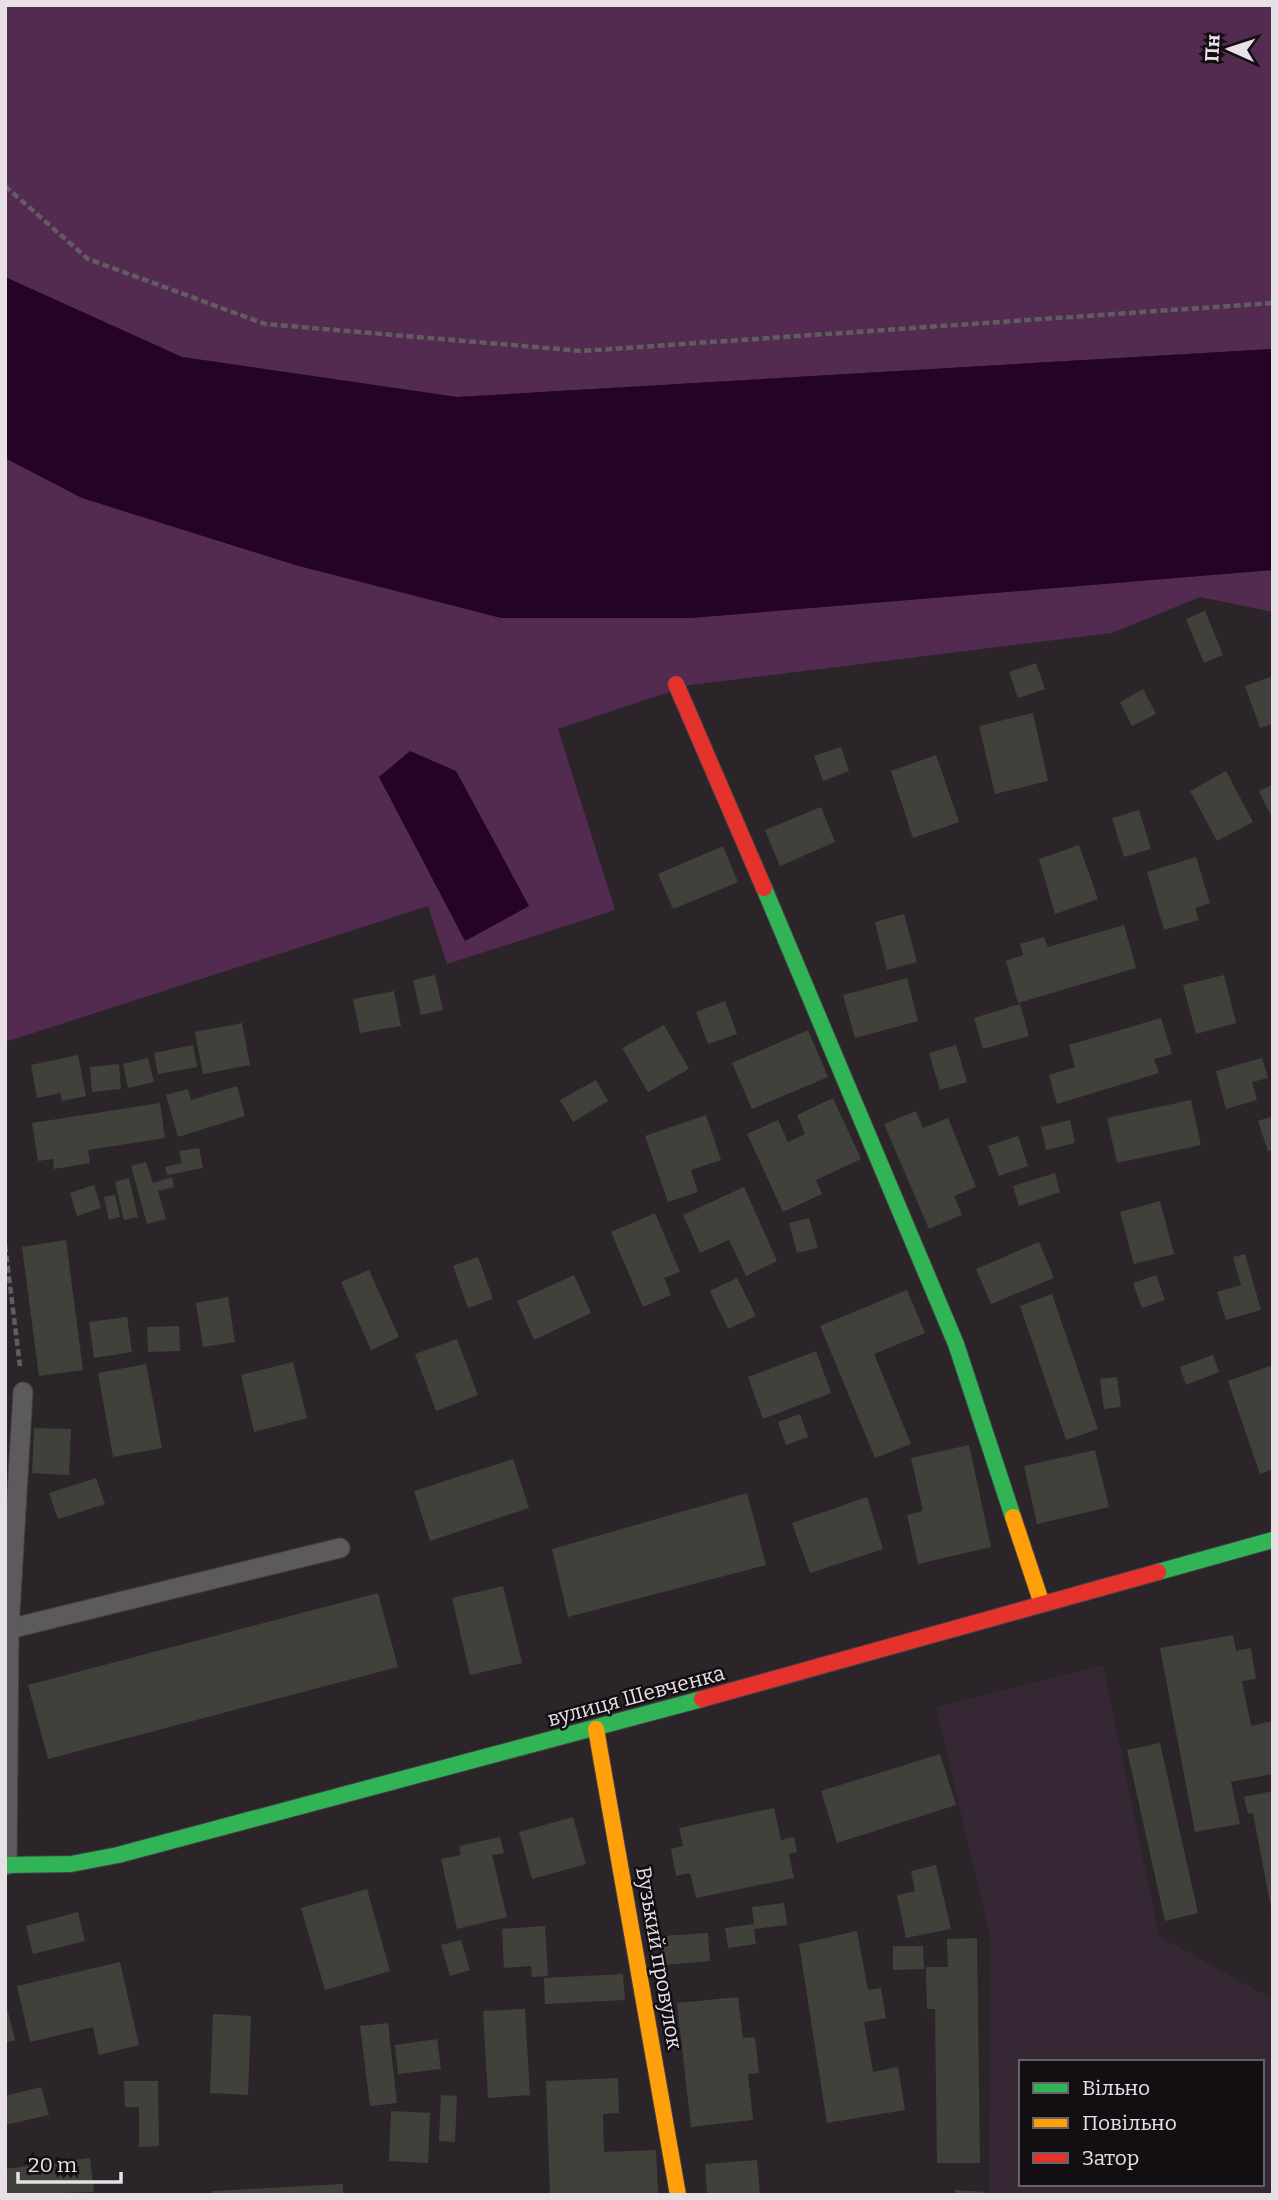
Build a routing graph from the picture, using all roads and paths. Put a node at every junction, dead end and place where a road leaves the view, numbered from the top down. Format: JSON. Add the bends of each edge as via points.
{"nodes":[{"id":1,"x":5,"y":186,"type":"edge"},
{"id":2,"x":1273,"y":303,"type":"edge"},
{"id":3,"x":676,"y":684,"type":"dead end"},
{"id":4,"x":5,"y":1245,"type":"edge"},
{"id":5,"x":23,"y":1392,"type":"joint"},
{"id":6,"x":1273,"y":1539,"type":"edge"},
{"id":7,"x":340,"y":1548,"type":"dead end"},
{"id":8,"x":1042,"y":1604,"type":"junction"},
{"id":9,"x":9,"y":1629,"type":"junction"},
{"id":10,"x":596,"y":1729,"type":"junction"},
{"id":11,"x":6,"y":1865,"type":"edge"},
{"id":12,"x":678,"y":2195,"type":"edge"}],
"edges":[{"from":1,"to":2,"type":"path","via":[[88,259],[265,324],[582,351]]},
{"from":3,"to":8,"type":"street","via":[[957,1344]]},
{"from":4,"to":5,"type":"path"},
{"from":5,"to":9,"type":"lane"},
{"from":6,"to":8,"type":"street","name":"вулиця Шевченка"},
{"from":7,"to":9,"type":"lane"},
{"from":8,"to":10,"type":"street","name":"вулиця Шевченка"},
{"from":9,"to":11,"type":"lane"},
{"from":10,"to":11,"type":"street","name":"вулиця Шевченка","via":[[118,1855],[71,1864]]},
{"from":10,"to":12,"type":"street","name":"Вузький провулок"}]}
